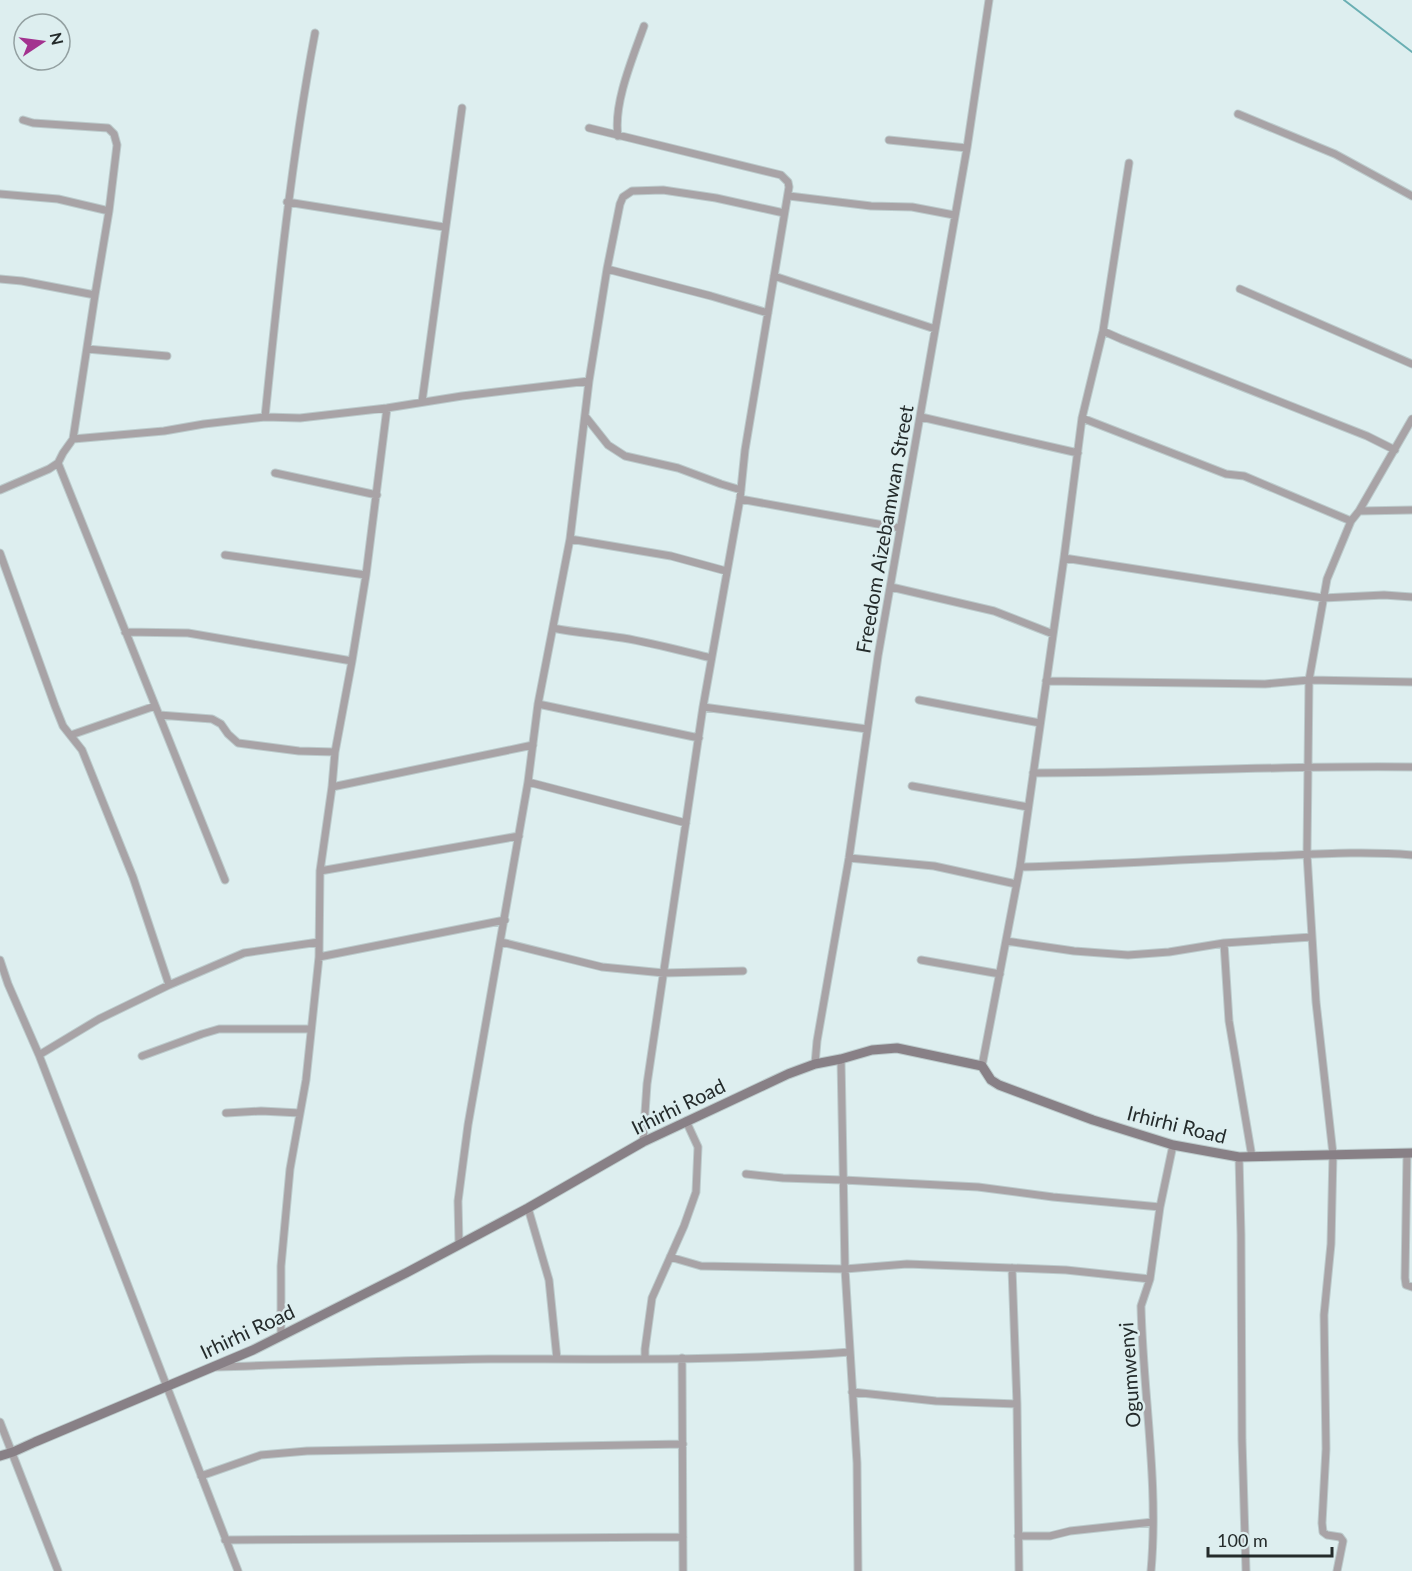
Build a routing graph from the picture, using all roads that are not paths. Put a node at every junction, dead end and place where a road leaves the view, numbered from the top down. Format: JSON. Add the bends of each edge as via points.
{"nodes":[{"id":1,"x":989,"y":0,"type":"edge"},
{"id":2,"x":644,"y":26,"type":"dead end"},
{"id":3,"x":315,"y":33,"type":"dead end"},
{"id":4,"x":462,"y":108,"type":"dead end"},
{"id":5,"x":1238,"y":114,"type":"dead end"},
{"id":6,"x":23,"y":120,"type":"dead end"},
{"id":7,"x":589,"y":129,"type":"dead end"},
{"id":8,"x":618,"y":136,"type":"junction"},
{"id":9,"x":890,"y":140,"type":"dead end"},
{"id":10,"x":967,"y":148,"type":"junction"},
{"id":11,"x":1129,"y":163,"type":"dead end"},
{"id":12,"x":0,"y":194,"type":"edge"},
{"id":13,"x":1412,"y":195,"type":"edge"},
{"id":14,"x":789,"y":196,"type":"junction"},
{"id":15,"x":288,"y":202,"type":"junction"},
{"id":16,"x":109,"y":211,"type":"junction"},
{"id":17,"x":784,"y":213,"type":"junction"},
{"id":18,"x":954,"y":215,"type":"junction"},
{"id":19,"x":444,"y":227,"type":"junction"},
{"id":20,"x":607,"y":270,"type":"junction"},
{"id":21,"x":774,"y":276,"type":"junction"},
{"id":22,"x":0,"y":279,"type":"edge"},
{"id":23,"x":1240,"y":289,"type":"dead end"},
{"id":24,"x":94,"y":295,"type":"junction"},
{"id":25,"x":768,"y":312,"type":"junction"},
{"id":26,"x":935,"y":329,"type":"junction"},
{"id":27,"x":1103,"y":331,"type":"junction"},
{"id":28,"x":87,"y":349,"type":"junction"},
{"id":29,"x":167,"y":356,"type":"dead end"},
{"id":30,"x":1412,"y":364,"type":"edge"},
{"id":31,"x":589,"y":381,"type":"junction"},
{"id":32,"x":422,"y":402,"type":"junction"},
{"id":33,"x":387,"y":408,"type":"junction"},
{"id":34,"x":585,"y":416,"type":"junction"},
{"id":35,"x":265,"y":417,"type":"junction"},
{"id":36,"x":921,"y":417,"type":"junction"},
{"id":37,"x":1083,"y":418,"type":"junction"},
{"id":38,"x":1412,"y":419,"type":"edge"},
{"id":39,"x":1408,"y":433,"type":"edge"},
{"id":40,"x":73,"y":439,"type":"junction"},
{"id":41,"x":1395,"y":450,"type":"junction"},
{"id":42,"x":1078,"y":453,"type":"junction"},
{"id":43,"x":58,"y":462,"type":"junction"},
{"id":44,"x":275,"y":473,"type":"dead end"},
{"id":45,"x":0,"y":490,"type":"edge"},
{"id":46,"x":741,"y":490,"type":"junction"},
{"id":47,"x":377,"y":495,"type":"junction"},
{"id":48,"x":740,"y":499,"type":"junction"},
{"id":49,"x":1412,"y":510,"type":"edge"},
{"id":50,"x":1359,"y":511,"type":"junction"},
{"id":51,"x":1351,"y":521,"type":"junction"},
{"id":52,"x":900,"y":528,"type":"junction"},
{"id":53,"x":570,"y":539,"type":"junction"},
{"id":54,"x":0,"y":553,"type":"edge"},
{"id":55,"x":225,"y":555,"type":"dead end"},
{"id":56,"x":1064,"y":558,"type":"junction"},
{"id":57,"x":726,"y":571,"type":"junction"},
{"id":58,"x":366,"y":575,"type":"junction"},
{"id":59,"x":891,"y":586,"type":"junction"},
{"id":60,"x":1412,"y":597,"type":"edge"},
{"id":61,"x":1323,"y":598,"type":"junction"},
{"id":62,"x":553,"y":628,"type":"junction"},
{"id":63,"x":125,"y":632,"type":"junction"},
{"id":64,"x":1053,"y":634,"type":"junction"},
{"id":65,"x":711,"y":658,"type":"junction"},
{"id":66,"x":352,"y":661,"type":"junction"},
{"id":67,"x":1310,"y":680,"type":"junction"},
{"id":68,"x":1046,"y":681,"type":"junction"},
{"id":69,"x":1412,"y":682,"type":"edge"},
{"id":70,"x":919,"y":700,"type":"dead end"},
{"id":71,"x":538,"y":704,"type":"junction"},
{"id":72,"x":154,"y":706,"type":"junction"},
{"id":73,"x":703,"y":707,"type":"junction"},
{"id":74,"x":159,"y":715,"type":"junction"},
{"id":75,"x":1040,"y":723,"type":"junction"},
{"id":76,"x":867,"y":729,"type":"junction"},
{"id":77,"x":71,"y":735,"type":"junction"},
{"id":78,"x":699,"y":738,"type":"junction"},
{"id":79,"x":533,"y":745,"type":"junction"},
{"id":80,"x":334,"y":752,"type":"junction"},
{"id":81,"x":1308,"y":766,"type":"junction"},
{"id":82,"x":1412,"y":767,"type":"edge"},
{"id":83,"x":1033,"y":773,"type":"junction"},
{"id":84,"x":528,"y":782,"type":"junction"},
{"id":85,"x":912,"y":786,"type":"dead end"},
{"id":86,"x":332,"y":787,"type":"junction"},
{"id":87,"x":1029,"y":807,"type":"junction"},
{"id":88,"x":686,"y":823,"type":"junction"},
{"id":89,"x":519,"y":836,"type":"junction"},
{"id":90,"x":1307,"y":854,"type":"junction"},
{"id":91,"x":1412,"y":855,"type":"edge"},
{"id":92,"x":849,"y":858,"type":"junction"},
{"id":93,"x":1020,"y":867,"type":"junction"},
{"id":94,"x":320,"y":871,"type":"junction"},
{"id":95,"x":225,"y":880,"type":"dead end"},
{"id":96,"x":1017,"y":884,"type":"junction"},
{"id":97,"x":505,"y":920,"type":"junction"},
{"id":98,"x":1312,"y":937,"type":"junction"},
{"id":99,"x":1006,"y":940,"type":"junction"},
{"id":100,"x":320,"y":942,"type":"junction"},
{"id":101,"x":501,"y":942,"type":"junction"},
{"id":102,"x":1224,"y":943,"type":"junction"},
{"id":103,"x":320,"y":957,"type":"junction"},
{"id":104,"x":0,"y":960,"type":"edge"},
{"id":105,"x":921,"y":960,"type":"dead end"},
{"id":106,"x":743,"y":971,"type":"dead end"},
{"id":107,"x":663,"y":973,"type":"junction"},
{"id":108,"x":1000,"y":974,"type":"junction"},
{"id":109,"x":169,"y":984,"type":"junction"},
{"id":110,"x":311,"y":1029,"type":"junction"},
{"id":111,"x":39,"y":1055,"type":"junction"},
{"id":112,"x":142,"y":1056,"type":"dead end"},
{"id":113,"x":842,"y":1059,"type":"junction"},
{"id":114,"x":815,"y":1064,"type":"junction"},
{"id":115,"x":982,"y":1066,"type":"junction"},
{"id":116,"x":226,"y":1113,"type":"dead end"},
{"id":117,"x":300,"y":1113,"type":"junction"},
{"id":118,"x":686,"y":1120,"type":"junction"},
{"id":119,"x":643,"y":1142,"type":"junction"},
{"id":120,"x":1173,"y":1145,"type":"junction"},
{"id":121,"x":1410,"y":1153,"type":"edge"},
{"id":122,"x":1333,"y":1154,"type":"junction"},
{"id":123,"x":1239,"y":1157,"type":"junction"},
{"id":124,"x":1252,"y":1157,"type":"junction"},
{"id":125,"x":746,"y":1174,"type":"dead end"},
{"id":126,"x":843,"y":1180,"type":"junction"},
{"id":127,"x":1160,"y":1207,"type":"junction"},
{"id":128,"x":528,"y":1208,"type":"junction"},
{"id":129,"x":459,"y":1244,"type":"junction"},
{"id":130,"x":670,"y":1257,"type":"junction"},
{"id":131,"x":1012,"y":1268,"type":"junction"},
{"id":132,"x":845,"y":1269,"type":"junction"},
{"id":133,"x":1150,"y":1279,"type":"junction"},
{"id":134,"x":1412,"y":1287,"type":"edge"},
{"id":135,"x":281,"y":1336,"type":"junction"},
{"id":136,"x":850,"y":1352,"type":"junction"},
{"id":137,"x":682,"y":1358,"type":"junction"},
{"id":138,"x":557,"y":1359,"type":"junction"},
{"id":139,"x":645,"y":1359,"type":"junction"},
{"id":140,"x":214,"y":1367,"type":"junction"},
{"id":141,"x":165,"y":1387,"type":"junction"},
{"id":142,"x":852,"y":1392,"type":"junction"},
{"id":143,"x":1017,"y":1404,"type":"junction"},
{"id":144,"x":0,"y":1422,"type":"edge"},
{"id":145,"x":683,"y":1444,"type":"junction"},
{"id":146,"x":13,"y":1452,"type":"junction"},
{"id":147,"x":0,"y":1456,"type":"edge"},
{"id":148,"x":201,"y":1476,"type":"junction"},
{"id":149,"x":1154,"y":1522,"type":"junction"},
{"id":150,"x":1018,"y":1536,"type":"junction"},
{"id":151,"x":683,"y":1537,"type":"junction"},
{"id":152,"x":225,"y":1540,"type":"junction"},
{"id":153,"x":58,"y":1571,"type":"edge"},
{"id":154,"x":238,"y":1571,"type":"edge"},
{"id":155,"x":683,"y":1571,"type":"edge"},
{"id":156,"x":858,"y":1571,"type":"edge"},
{"id":157,"x":1019,"y":1571,"type":"edge"},
{"id":158,"x":1151,"y":1571,"type":"edge"},
{"id":159,"x":1246,"y":1571,"type":"edge"},
{"id":160,"x":1336,"y":1571,"type":"edge"}],
"edges":[{"from":1,"to":10,"type":"street","name":"Freedom Aizebamwan Street"},
{"from":2,"to":8,"type":"street","via":[[620,99]]},
{"from":3,"to":15,"type":"street"},
{"from":4,"to":19,"type":"street"},
{"from":5,"to":13,"type":"street","via":[[1335,154]]},
{"from":6,"to":16,"type":"street","via":[[108,128],[114,134],[117,145]]},
{"from":7,"to":8,"type":"street"},
{"from":8,"to":14,"type":"street","via":[[781,175],[788,182]]},
{"from":9,"to":10,"type":"street"},
{"from":10,"to":18,"type":"street","name":"Freedom Aizebamwan Street"},
{"from":11,"to":27,"type":"street"},
{"from":12,"to":16,"type":"street","via":[[58,199]]},
{"from":14,"to":17,"type":"street"},
{"from":14,"to":18,"type":"street","via":[[912,207]]},
{"from":15,"to":19,"type":"street"},
{"from":15,"to":35,"type":"street"},
{"from":16,"to":24,"type":"street"},
{"from":17,"to":20,"type":"street","via":[[663,190],[632,191],[620,204]]},
{"from":17,"to":21,"type":"street"},
{"from":18,"to":26,"type":"street","name":"Freedom Aizebamwan Street"},
{"from":19,"to":32,"type":"street"},
{"from":20,"to":25,"type":"street"},
{"from":20,"to":31,"type":"street"},
{"from":21,"to":25,"type":"street"},
{"from":21,"to":26,"type":"street"},
{"from":22,"to":24,"type":"street"},
{"from":23,"to":30,"type":"street"},
{"from":24,"to":28,"type":"street"},
{"from":25,"to":46,"type":"street"},
{"from":26,"to":36,"type":"street","name":"Freedom Aizebamwan Street"},
{"from":27,"to":37,"type":"street"},
{"from":27,"to":41,"type":"street"},
{"from":28,"to":29,"type":"street"},
{"from":28,"to":40,"type":"street"},
{"from":31,"to":32,"type":"street"},
{"from":31,"to":34,"type":"street"},
{"from":32,"to":33,"type":"street"},
{"from":33,"to":35,"type":"street","via":[[300,418]]},
{"from":33,"to":47,"type":"street"},
{"from":34,"to":46,"type":"street","via":[[608,445],[625,456],[678,468]]},
{"from":34,"to":53,"type":"street"},
{"from":35,"to":40,"type":"street"},
{"from":36,"to":42,"type":"street"},
{"from":36,"to":52,"type":"street","name":"Freedom Aizebamwan Street"},
{"from":37,"to":42,"type":"street"},
{"from":37,"to":51,"type":"street","via":[[1226,474],[1244,476]]},
{"from":38,"to":39,"type":"street"},
{"from":39,"to":41,"type":"street"},
{"from":40,"to":43,"type":"street"},
{"from":41,"to":50,"type":"street"},
{"from":42,"to":56,"type":"street"},
{"from":43,"to":45,"type":"street"},
{"from":43,"to":63,"type":"street"},
{"from":44,"to":47,"type":"street"},
{"from":46,"to":48,"type":"street"},
{"from":47,"to":58,"type":"street"},
{"from":48,"to":52,"type":"street"},
{"from":48,"to":57,"type":"street"},
{"from":49,"to":50,"type":"street"},
{"from":50,"to":51,"type":"street"},
{"from":51,"to":61,"type":"street"},
{"from":52,"to":59,"type":"street","name":"Freedom Aizebamwan Street"},
{"from":53,"to":57,"type":"street","via":[[671,556]]},
{"from":53,"to":62,"type":"street"},
{"from":54,"to":77,"type":"street","via":[[55,706]]},
{"from":55,"to":58,"type":"street"},
{"from":56,"to":61,"type":"street"},
{"from":56,"to":64,"type":"street"},
{"from":57,"to":65,"type":"street"},
{"from":58,"to":66,"type":"street"},
{"from":59,"to":64,"type":"street","via":[[994,611]]},
{"from":59,"to":76,"type":"street","name":"Freedom Aizebamwan Street"},
{"from":60,"to":61,"type":"street"},
{"from":61,"to":67,"type":"street"},
{"from":62,"to":65,"type":"street"},
{"from":62,"to":71,"type":"street"},
{"from":63,"to":66,"type":"street","via":[[188,633]]},
{"from":63,"to":72,"type":"street"},
{"from":64,"to":68,"type":"street"},
{"from":65,"to":73,"type":"street"},
{"from":66,"to":80,"type":"street"},
{"from":67,"to":68,"type":"street","via":[[1265,684]]},
{"from":67,"to":69,"type":"street"},
{"from":67,"to":81,"type":"street"},
{"from":68,"to":75,"type":"street"},
{"from":70,"to":75,"type":"street"},
{"from":71,"to":78,"type":"street"},
{"from":71,"to":79,"type":"street"},
{"from":72,"to":74,"type":"street"},
{"from":72,"to":77,"type":"street"},
{"from":73,"to":76,"type":"street"},
{"from":73,"to":78,"type":"street"},
{"from":74,"to":80,"type":"street","via":[[212,719],[238,743]]},
{"from":74,"to":95,"type":"street"},
{"from":75,"to":83,"type":"street"},
{"from":76,"to":92,"type":"street","name":"Freedom Aizebamwan Street"},
{"from":77,"to":109,"type":"street","via":[[82,750],[133,877]]},
{"from":78,"to":88,"type":"street"},
{"from":79,"to":84,"type":"street"},
{"from":79,"to":86,"type":"street"},
{"from":80,"to":86,"type":"street"},
{"from":81,"to":82,"type":"street"},
{"from":81,"to":83,"type":"street"},
{"from":81,"to":90,"type":"street"},
{"from":83,"to":87,"type":"street"},
{"from":84,"to":88,"type":"street"},
{"from":84,"to":89,"type":"street"},
{"from":85,"to":87,"type":"street"},
{"from":86,"to":94,"type":"street"},
{"from":87,"to":93,"type":"street"},
{"from":88,"to":107,"type":"street"},
{"from":89,"to":94,"type":"street"},
{"from":89,"to":97,"type":"street"},
{"from":90,"to":91,"type":"street"},
{"from":90,"to":93,"type":"street"},
{"from":90,"to":98,"type":"street"},
{"from":92,"to":96,"type":"street","via":[[934,866]]},
{"from":92,"to":114,"type":"street","name":"Freedom Aizebamwan Street"},
{"from":93,"to":96,"type":"street"},
{"from":94,"to":100,"type":"street"},
{"from":96,"to":99,"type":"street"},
{"from":97,"to":101,"type":"street"},
{"from":97,"to":103,"type":"street"},
{"from":98,"to":102,"type":"street"},
{"from":98,"to":122,"type":"street"},
{"from":99,"to":102,"type":"street","via":[[1128,955]]},
{"from":99,"to":108,"type":"street"},
{"from":100,"to":103,"type":"street"},
{"from":100,"to":109,"type":"street","via":[[244,953]]},
{"from":101,"to":107,"type":"street","via":[[602,967]]},
{"from":101,"to":129,"type":"street","via":[[468,1125],[458,1201]]},
{"from":102,"to":124,"type":"street","via":[[1229,1021]]},
{"from":103,"to":110,"type":"street"},
{"from":104,"to":111,"type":"street"},
{"from":105,"to":108,"type":"street"},
{"from":106,"to":107,"type":"street"},
{"from":107,"to":119,"type":"street"},
{"from":108,"to":115,"type":"street"},
{"from":109,"to":111,"type":"street"},
{"from":110,"to":112,"type":"street","via":[[219,1029]]},
{"from":110,"to":117,"type":"street"},
{"from":111,"to":141,"type":"street"},
{"from":113,"to":114,"type":"street","name":"Irhirhi Road"},
{"from":113,"to":115,"type":"street","name":"Irhirhi Road","via":[[897,1048]]},
{"from":113,"to":126,"type":"street"},
{"from":114,"to":118,"type":"street","name":"Irhirhi Road"},
{"from":115,"to":120,"type":"street","name":"Irhirhi Road","via":[[999,1085]]},
{"from":116,"to":117,"type":"street"},
{"from":117,"to":135,"type":"street","via":[[280,1266]]},
{"from":118,"to":119,"type":"street","name":"Irhirhi Road"},
{"from":118,"to":130,"type":"street","via":[[698,1147],[696,1192]]},
{"from":119,"to":128,"type":"street","name":"Irhirhi Road"},
{"from":120,"to":123,"type":"street","name":"Irhirhi Road"},
{"from":120,"to":127,"type":"street","name":"Ogumwenyi"},
{"from":121,"to":122,"type":"street","name":"Irhirhi Road"},
{"from":121,"to":134,"type":"street","via":[[1405,1278],[1406,1285]]},
{"from":122,"to":124,"type":"street","name":"Irhirhi Road"},
{"from":122,"to":160,"type":"street","via":[[1331,1244],[1324,1315],[1326,1449],[1322,1523],[1323,1532],[1343,1541]]},
{"from":123,"to":124,"type":"street","name":"Irhirhi Road"},
{"from":123,"to":159,"type":"street"},
{"from":125,"to":126,"type":"street"},
{"from":126,"to":127,"type":"street","via":[[978,1187]]},
{"from":126,"to":132,"type":"street"},
{"from":127,"to":133,"type":"street","name":"Ogumwenyi"},
{"from":128,"to":129,"type":"street","name":"Irhirhi Road"},
{"from":128,"to":138,"type":"street","via":[[549,1280]]},
{"from":129,"to":135,"type":"street","name":"Irhirhi Road"},
{"from":130,"to":132,"type":"street","via":[[701,1266]]},
{"from":130,"to":139,"type":"street","via":[[652,1298]]},
{"from":131,"to":132,"type":"street","via":[[907,1264]]},
{"from":131,"to":133,"type":"street"},
{"from":131,"to":143,"type":"street"},
{"from":132,"to":136,"type":"street"},
{"from":133,"to":149,"type":"street","name":"Ogumwenyi","via":[[1141,1306]]},
{"from":135,"to":140,"type":"street","name":"Irhirhi Road"},
{"from":136,"to":137,"type":"street"},
{"from":136,"to":142,"type":"street"},
{"from":137,"to":139,"type":"street"},
{"from":137,"to":145,"type":"street"},
{"from":138,"to":139,"type":"street"},
{"from":138,"to":140,"type":"street"},
{"from":140,"to":141,"type":"street","name":"Irhirhi Road"},
{"from":141,"to":146,"type":"street","name":"Irhirhi Road"},
{"from":141,"to":148,"type":"street"},
{"from":142,"to":143,"type":"street"},
{"from":142,"to":156,"type":"street"},
{"from":143,"to":150,"type":"street"},
{"from":144,"to":146,"type":"street"},
{"from":145,"to":148,"type":"street","via":[[307,1451],[261,1455]]},
{"from":145,"to":151,"type":"street"},
{"from":146,"to":147,"type":"street","name":"Irhirhi Road"},
{"from":146,"to":153,"type":"street"},
{"from":148,"to":152,"type":"street"},
{"from":149,"to":150,"type":"street","via":[[1050,1536]]},
{"from":149,"to":158,"type":"street","name":"Ogumwenyi"},
{"from":150,"to":157,"type":"street"},
{"from":151,"to":152,"type":"street"},
{"from":151,"to":155,"type":"street"},
{"from":152,"to":154,"type":"street"}]}
